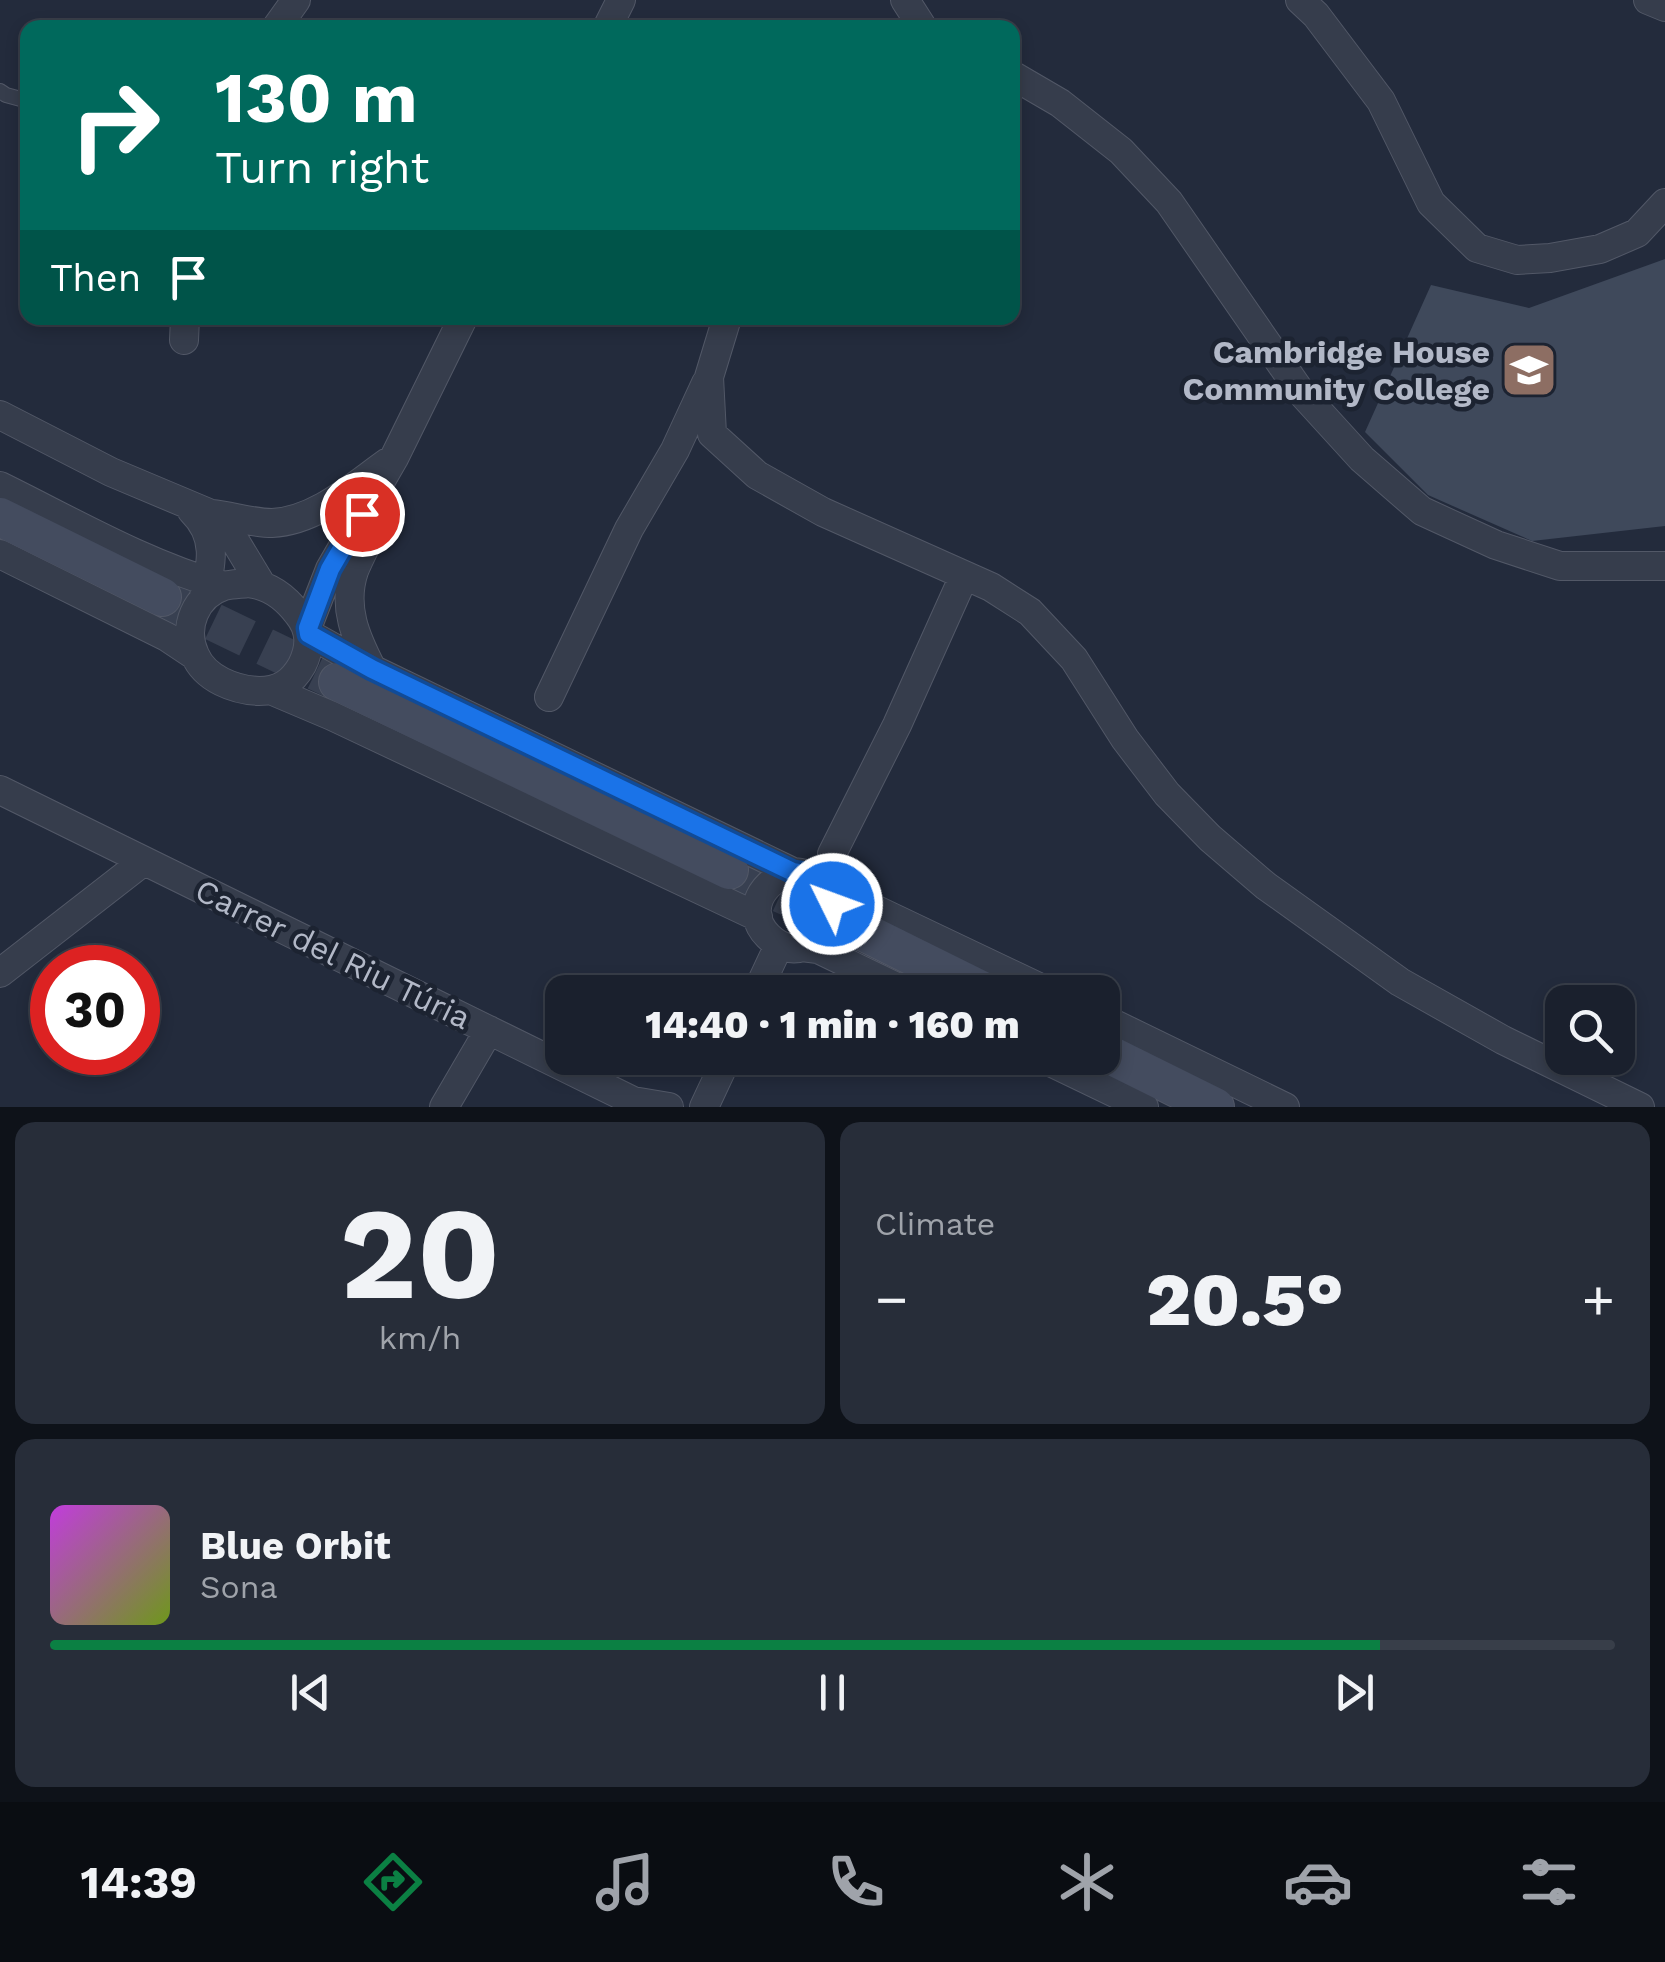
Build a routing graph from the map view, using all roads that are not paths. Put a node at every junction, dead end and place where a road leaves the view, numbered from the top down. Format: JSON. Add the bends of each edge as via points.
{"nodes":[{"id":1,"x":1300,"y":0,"type":"edge"},
{"id":2,"x":1648,"y":0,"type":"edge"},
{"id":3,"x":1665,"y":7,"type":"edge"},
{"id":4,"x":1020,"y":80,"type":"edge"},
{"id":5,"x":1665,"y":203,"type":"edge"},
{"id":6,"x":460,"y":325,"type":"edge"},
{"id":7,"x":725,"y":325,"type":"edge"},
{"id":8,"x":708,"y":377,"type":"junction"},
{"id":9,"x":0,"y":415,"type":"edge"},
{"id":10,"x":394,"y":458,"type":"junction"},
{"id":11,"x":0,"y":486,"type":"edge"},
{"id":12,"x":183,"y":504,"type":"junction"},
{"id":13,"x":211,"y":514,"type":"junction"},
{"id":14,"x":0,"y":516,"type":"edge"},
{"id":15,"x":0,"y":554,"type":"edge"},
{"id":16,"x":1665,"y":566,"type":"edge"},
{"id":17,"x":964,"y":576,"type":"junction"},
{"id":18,"x":261,"y":584,"type":"junction"},
{"id":19,"x":212,"y":588,"type":"junction"},
{"id":20,"x":162,"y":596,"type":"tunnel mouth"},
{"id":21,"x":308,"y":631,"type":"junction"},
{"id":22,"x":194,"y":655,"type":"junction"},
{"id":23,"x":356,"y":675,"type":"junction"},
{"id":24,"x":273,"y":691,"type":"junction"},
{"id":25,"x":549,"y":697,"type":"dead end"},
{"id":26,"x":0,"y":790,"type":"edge"},
{"id":27,"x":832,"y":854,"type":"dead end"},
{"id":28,"x":144,"y":861,"type":"junction"},
{"id":29,"x":730,"y":870,"type":"tunnel mouth"},
{"id":30,"x":793,"y":872,"type":"junction"},
{"id":31,"x":824,"y":885,"type":"junction"},
{"id":32,"x":758,"y":917,"type":"junction"},
{"id":33,"x":864,"y":932,"type":"tunnel mouth"},
{"id":34,"x":790,"y":946,"type":"junction"},
{"id":35,"x":0,"y":973,"type":"edge"},
{"id":36,"x":769,"y":975,"type":"edge"},
{"id":37,"x":871,"y":975,"type":"edge"},
{"id":38,"x":950,"y":975,"type":"edge"},
{"id":39,"x":1013,"y":975,"type":"edge"},
{"id":40,"x":1120,"y":1027,"type":"edge"},
{"id":41,"x":489,"y":1030,"type":"junction"},
{"id":42,"x":1120,"y":1060,"type":"edge"},
{"id":43,"x":719,"y":1075,"type":"edge"},
{"id":44,"x":1077,"y":1075,"type":"edge"},
{"id":45,"x":634,"y":1104,"type":"edge"},
{"id":46,"x":444,"y":1107,"type":"edge"},
{"id":47,"x":669,"y":1107,"type":"edge"},
{"id":48,"x":704,"y":1107,"type":"edge"},
{"id":49,"x":1144,"y":1107,"type":"edge"},
{"id":50,"x":1215,"y":1107,"type":"edge"},
{"id":51,"x":1285,"y":1107,"type":"edge"},
{"id":52,"x":1640,"y":1107,"type":"edge"}],
"edges":[{"from":1,"to":5,"type":"street","via":[[1381,101],[1432,203],[1478,248],[1517,260],[1600,250],[1637,233]]},
{"from":2,"to":3,"type":"street"},
{"from":4,"to":16,"type":"street","via":[[1121,151],[1170,202],[1300,391],[1362,459],[1422,511],[1560,566]]},
{"from":6,"to":10,"type":"street"},
{"from":7,"to":8,"type":"street"},
{"from":8,"to":17,"type":"street","via":[[712,434],[757,475]]},
{"from":8,"to":25,"type":"street"},
{"from":9,"to":12,"type":"street"},
{"from":10,"to":13,"type":"street","via":[[304,516],[272,523]]},
{"from":10,"to":21,"type":"street","via":[[330,569]]},
{"from":10,"to":23,"type":"street","via":[[381,514],[349,596]]},
{"from":11,"to":19,"type":"street"},
{"from":12,"to":13,"type":"street"},
{"from":12,"to":19,"type":"street","via":[[210,537]]},
{"from":13,"to":18,"type":"street"},
{"from":14,"to":20,"type":"main road"},
{"from":15,"to":22,"type":"street"},
{"from":17,"to":27,"type":"street"},
{"from":17,"to":52,"type":"street","via":[[1030,612],[1074,659],[1168,794],[1266,886],[1400,982]]},
{"from":18,"to":19,"type":"street"},
{"from":18,"to":21,"type":"street","via":[[298,613]]},
{"from":19,"to":22,"type":"street","via":[[192,614]]},
{"from":21,"to":23,"type":"street"},
{"from":21,"to":24,"type":"street","via":[[294,677]]},
{"from":22,"to":24,"type":"street","via":[[227,686]]},
{"from":23,"to":29,"type":"main road"},
{"from":23,"to":30,"type":"street"},
{"from":24,"to":32,"type":"street"},
{"from":26,"to":28,"type":"street","name":"Carrer del Riu Túria"},
{"from":28,"to":35,"type":"street"},
{"from":28,"to":41,"type":"street","name":"Carrer del Riu Túria"},
{"from":30,"to":31,"type":"street"},
{"from":30,"to":32,"type":"street","via":[[762,891]]},
{"from":31,"to":34,"type":"street","via":[[832,904],[824,934]]},
{"from":31,"to":39,"type":"street"},
{"from":32,"to":34,"type":"street","via":[[762,929]]},
{"from":33,"to":38,"type":"main road"},
{"from":34,"to":36,"type":"street"},
{"from":34,"to":37,"type":"street","via":[[818,950]]},
{"from":40,"to":51,"type":"street"},
{"from":41,"to":45,"type":"street","name":"Carrer del Riu Túria"},
{"from":41,"to":46,"type":"street"},
{"from":42,"to":50,"type":"main road"},
{"from":43,"to":48,"type":"street"},
{"from":44,"to":49,"type":"street"},
{"from":45,"to":47,"type":"street","name":"Carrer del Riu Túria"}]}
